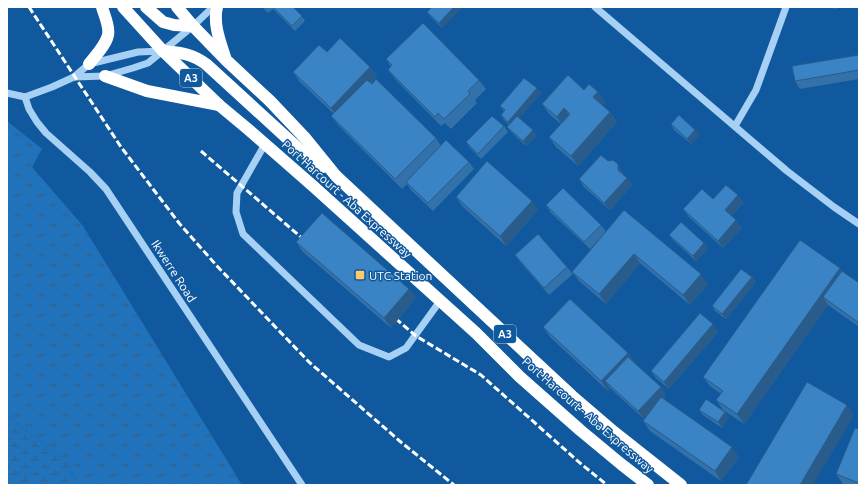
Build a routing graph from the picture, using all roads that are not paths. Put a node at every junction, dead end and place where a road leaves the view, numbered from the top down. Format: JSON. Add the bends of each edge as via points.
{"nodes":[{"id":1,"x":102,"y":7,"type":"edge"},
{"id":2,"x":123,"y":7,"type":"edge"},
{"id":3,"x":146,"y":7,"type":"edge"},
{"id":4,"x":177,"y":7,"type":"edge"},
{"id":5,"x":213,"y":7,"type":"edge"},
{"id":6,"x":217,"y":7,"type":"edge"},
{"id":7,"x":595,"y":7,"type":"edge"},
{"id":8,"x":786,"y":7,"type":"edge"},
{"id":9,"x":193,"y":26,"type":"junction"},
{"id":10,"x":163,"y":51,"type":"junction"},
{"id":11,"x":226,"y":60,"type":"junction"},
{"id":12,"x":90,"y":64,"type":"junction"},
{"id":13,"x":105,"y":76,"type":"junction"},
{"id":14,"x":74,"y":77,"type":"junction"},
{"id":15,"x":7,"y":93,"type":"edge"},
{"id":16,"x":26,"y":97,"type":"junction"},
{"id":17,"x":219,"y":105,"type":"junction"},
{"id":18,"x":735,"y":126,"type":"junction"},
{"id":19,"x":265,"y":144,"type":"junction"},
{"id":20,"x":336,"y":176,"type":"junction"},
{"id":21,"x":859,"y":224,"type":"edge"},
{"id":22,"x":440,"y":301,"type":"junction"},
{"id":23,"x":302,"y":485,"type":"edge"},
{"id":24,"x":648,"y":485,"type":"edge"},
{"id":25,"x":681,"y":485,"type":"edge"}],
"edges":[{"from":1,"to":12,"type":"highway","via":[[109,34]]},
{"from":2,"to":10,"type":"highway","name":"Port Harcourt - Aba Expressway","number":"A3"},
{"from":3,"to":9,"type":"highway","via":[[163,22]]},
{"from":4,"to":9,"type":"highway","name":"Port Harcourt - Aba Expressway","number":"A3"},
{"from":5,"to":9,"type":"street"},
{"from":6,"to":11,"type":"highway","via":[[219,35]]},
{"from":7,"to":18,"type":"street"},
{"from":8,"to":18,"type":"street","via":[[756,90]]},
{"from":9,"to":10,"type":"street"},
{"from":9,"to":11,"type":"highway","name":"Port Harcourt - Aba Expressway","number":"A3"},
{"from":10,"to":12,"type":"street","via":[[138,52]]},
{"from":10,"to":13,"type":"street","via":[[148,63]]},
{"from":10,"to":17,"type":"highway","name":"Port Harcourt - Aba Expressway","number":"A3"},
{"from":10,"to":20,"type":"highway","via":[[183,53],[206,64],[300,150]]},
{"from":11,"to":20,"type":"highway","name":"Port Harcourt - Aba Expressway","number":"A3","via":[[296,128]]},
{"from":12,"to":14,"type":"street"},
{"from":13,"to":14,"type":"street"},
{"from":13,"to":17,"type":"highway","via":[[147,91]]},
{"from":14,"to":16,"type":"street"},
{"from":15,"to":16,"type":"street"},
{"from":16,"to":23,"type":"street","name":"Ikwerre Road","via":[[29,109],[37,122],[106,189]]},
{"from":17,"to":19,"type":"highway","name":"Port Harcourt - Aba Expressway","number":"A3"},
{"from":18,"to":21,"type":"street","via":[[787,171]]},
{"from":19,"to":22,"type":"highway","name":"Port Harcourt - Aba Expressway","number":"A3"},
{"from":19,"to":22,"type":"street","via":[[238,193],[236,212],[243,234],[359,345],[389,358],[406,348]]},
{"from":20,"to":25,"type":"highway","name":"Port Harcourt - Aba Expressway","number":"A3","via":[[572,396]]},
{"from":22,"to":24,"type":"highway","name":"Port Harcourt - Aba Expressway","number":"A3","via":[[532,388]]}]}
